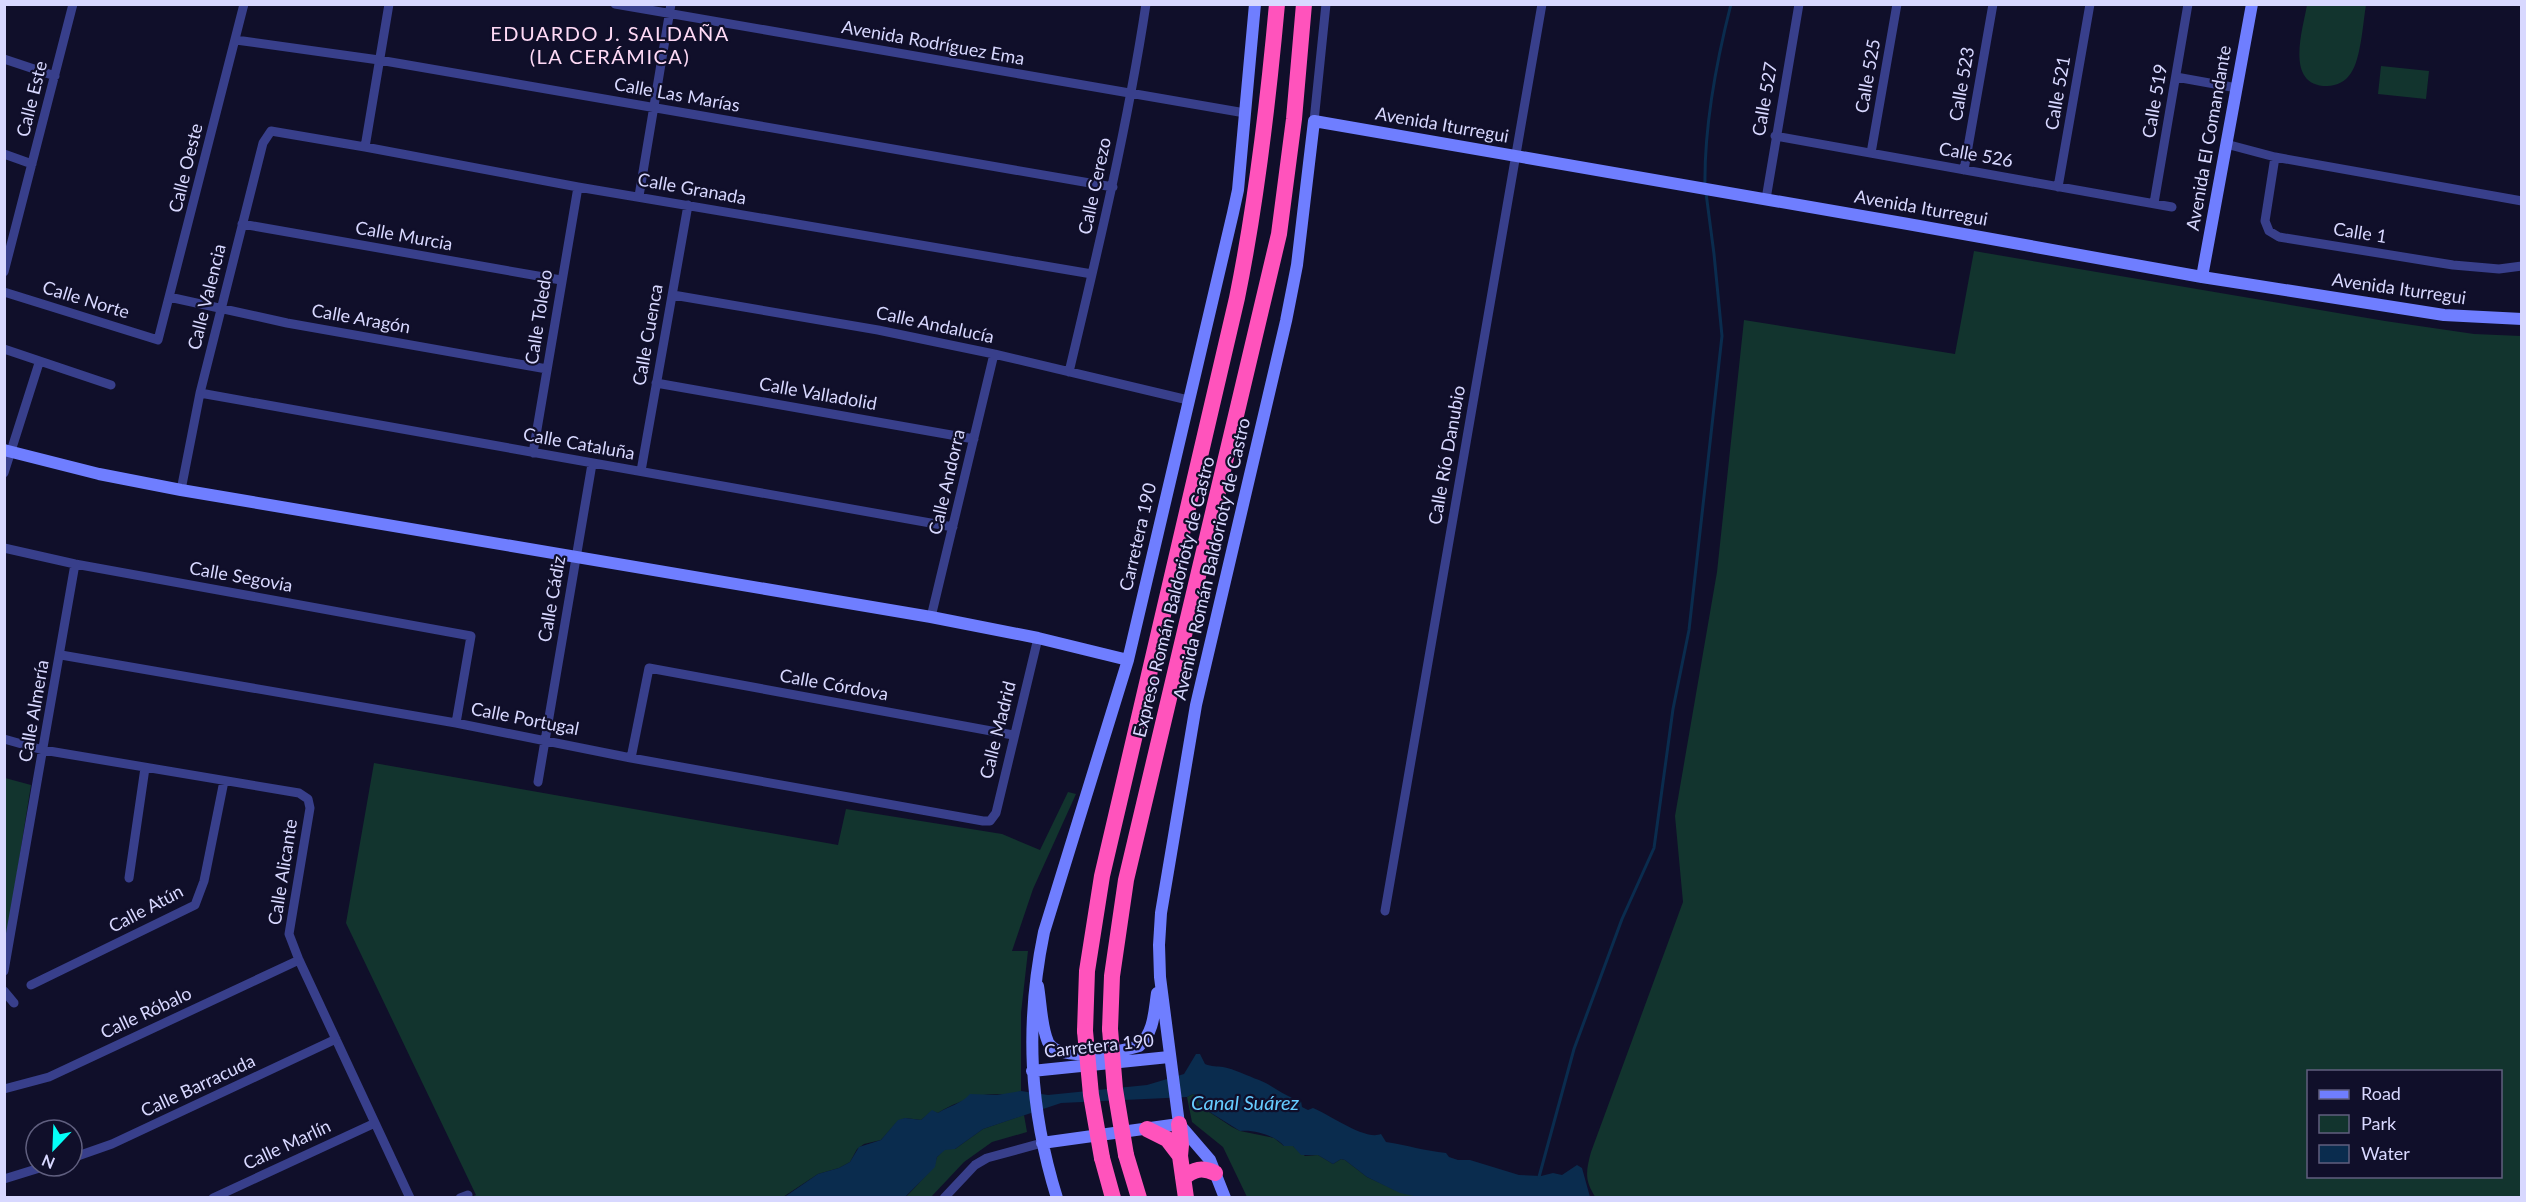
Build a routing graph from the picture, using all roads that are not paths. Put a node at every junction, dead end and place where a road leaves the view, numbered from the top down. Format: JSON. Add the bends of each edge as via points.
{"nodes":[{"id":1,"x":73,"y":4,"type":"edge"},
{"id":2,"x":244,"y":4,"type":"edge"},
{"id":3,"x":389,"y":4,"type":"edge"},
{"id":4,"x":615,"y":4,"type":"edge"},
{"id":5,"x":1146,"y":4,"type":"edge"},
{"id":6,"x":1255,"y":4,"type":"edge"},
{"id":7,"x":1277,"y":4,"type":"edge"},
{"id":8,"x":1304,"y":4,"type":"edge"},
{"id":9,"x":1326,"y":4,"type":"edge"},
{"id":10,"x":1542,"y":4,"type":"edge"},
{"id":11,"x":1799,"y":4,"type":"edge"},
{"id":12,"x":1897,"y":4,"type":"edge"},
{"id":13,"x":1993,"y":4,"type":"edge"},
{"id":14,"x":2090,"y":4,"type":"edge"},
{"id":15,"x":2188,"y":4,"type":"edge"},
{"id":16,"x":2252,"y":4,"type":"edge"},
{"id":17,"x":670,"y":9,"type":"edge"},
{"id":18,"x":236,"y":40,"type":"junction"},
{"id":19,"x":4,"y":59,"type":"edge"},
{"id":20,"x":379,"y":60,"type":"junction"},
{"id":21,"x":55,"y":76,"type":"junction"},
{"id":22,"x":2176,"y":77,"type":"junction"},
{"id":23,"x":2237,"y":88,"type":"junction"},
{"id":24,"x":1132,"y":95,"type":"junction"},
{"id":25,"x":653,"y":108,"type":"junction"},
{"id":26,"x":1245,"y":113,"type":"junction"},
{"id":27,"x":1314,"y":121,"type":"junction"},
{"id":28,"x":286,"y":134,"type":"joint"},
{"id":29,"x":1775,"y":136,"type":"junction"},
{"id":30,"x":2226,"y":144,"type":"junction"},
{"id":31,"x":365,"y":147,"type":"junction"},
{"id":32,"x":1871,"y":153,"type":"junction"},
{"id":33,"x":4,"y":154,"type":"edge"},
{"id":34,"x":1515,"y":155,"type":"junction"},
{"id":35,"x":2275,"y":157,"type":"junction"},
{"id":36,"x":32,"y":164,"type":"junction"},
{"id":37,"x":1964,"y":170,"type":"junction"},
{"id":38,"x":579,"y":187,"type":"junction"},
{"id":39,"x":1113,"y":187,"type":"junction"},
{"id":40,"x":2058,"y":187,"type":"junction"},
{"id":41,"x":639,"y":196,"type":"junction"},
{"id":42,"x":1766,"y":199,"type":"junction"},
{"id":43,"x":2522,"y":201,"type":"edge"},
{"id":44,"x":2154,"y":203,"type":"junction"},
{"id":45,"x":688,"y":205,"type":"junction"},
{"id":46,"x":2172,"y":207,"type":"dead end"},
{"id":47,"x":242,"y":224,"type":"junction"},
{"id":48,"x":7,"y":251,"type":"edge"},
{"id":49,"x":2522,"y":266,"type":"edge"},
{"id":50,"x":4,"y":272,"type":"edge"},
{"id":51,"x":1092,"y":274,"type":"junction"},
{"id":52,"x":2202,"y":277,"type":"junction"},
{"id":53,"x":561,"y":280,"type":"junction"},
{"id":54,"x":4,"y":292,"type":"edge"},
{"id":55,"x":673,"y":295,"type":"junction"},
{"id":56,"x":169,"y":297,"type":"junction"},
{"id":57,"x":220,"y":310,"type":"junction"},
{"id":58,"x":2522,"y":319,"type":"edge"},
{"id":59,"x":158,"y":340,"type":"joint"},
{"id":60,"x":4,"y":349,"type":"edge"},
{"id":61,"x":994,"y":354,"type":"junction"},
{"id":62,"x":39,"y":363,"type":"junction"},
{"id":63,"x":547,"y":369,"type":"junction"},
{"id":64,"x":1068,"y":372,"type":"junction"},
{"id":65,"x":656,"y":383,"type":"junction"},
{"id":66,"x":111,"y":385,"type":"dead end"},
{"id":67,"x":200,"y":393,"type":"junction"},
{"id":68,"x":1188,"y":400,"type":"junction"},
{"id":69,"x":974,"y":439,"type":"junction"},
{"id":70,"x":8,"y":451,"type":"edge"},
{"id":71,"x":532,"y":453,"type":"junction"},
{"id":72,"x":592,"y":464,"type":"junction"},
{"id":73,"x":641,"y":471,"type":"junction"},
{"id":74,"x":4,"y":473,"type":"edge"},
{"id":75,"x":181,"y":490,"type":"junction"},
{"id":76,"x":953,"y":527,"type":"junction"},
{"id":77,"x":4,"y":548,"type":"edge"},
{"id":78,"x":576,"y":558,"type":"junction"},
{"id":79,"x":75,"y":564,"type":"junction"},
{"id":80,"x":931,"y":616,"type":"junction"},
{"id":81,"x":1038,"y":638,"type":"junction"},
{"id":82,"x":61,"y":655,"type":"junction"},
{"id":83,"x":1128,"y":660,"type":"junction"},
{"id":84,"x":456,"y":723,"type":"junction"},
{"id":85,"x":1013,"y":735,"type":"junction"},
{"id":86,"x":4,"y":739,"type":"edge"},
{"id":87,"x":545,"y":739,"type":"junction"},
{"id":88,"x":43,"y":750,"type":"junction"},
{"id":89,"x":631,"y":758,"type":"junction"},
{"id":90,"x":145,"y":768,"type":"junction"},
{"id":91,"x":224,"y":781,"type":"junction"},
{"id":92,"x":538,"y":782,"type":"dead end"},
{"id":93,"x":982,"y":821,"type":"joint"},
{"id":94,"x":129,"y":878,"type":"dead end"},
{"id":95,"x":1385,"y":911,"type":"dead end"},
{"id":96,"x":299,"y":960,"type":"junction"},
{"id":97,"x":1036,"y":970,"type":"junction"},
{"id":98,"x":4,"y":971,"type":"edge"},
{"id":99,"x":1160,"y":977,"type":"junction"},
{"id":100,"x":31,"y":986,"type":"dead end"},
{"id":101,"x":4,"y":991,"type":"edge"},
{"id":102,"x":14,"y":1003,"type":"dead end"},
{"id":103,"x":336,"y":1039,"type":"junction"},
{"id":104,"x":1169,"y":1052,"type":"junction"},
{"id":105,"x":1032,"y":1075,"type":"junction"},
{"id":106,"x":4,"y":1089,"type":"edge"},
{"id":107,"x":1177,"y":1115,"type":"junction"},
{"id":108,"x":375,"y":1123,"type":"junction"},
{"id":109,"x":1147,"y":1129,"type":"junction"},
{"id":110,"x":1042,"y":1143,"type":"junction"},
{"id":111,"x":84,"y":1154,"type":"edge"},
{"id":112,"x":1180,"y":1156,"type":"junction"},
{"id":113,"x":24,"y":1173,"type":"edge"},
{"id":114,"x":1215,"y":1173,"type":"junction"},
{"id":115,"x":1183,"y":1178,"type":"junction"},
{"id":116,"x":4,"y":1179,"type":"edge"},
{"id":117,"x":213,"y":1197,"type":"edge"},
{"id":118,"x":410,"y":1197,"type":"edge"},
{"id":119,"x":944,"y":1197,"type":"edge"},
{"id":120,"x":1057,"y":1197,"type":"edge"},
{"id":121,"x":1113,"y":1197,"type":"edge"},
{"id":122,"x":1139,"y":1197,"type":"edge"},
{"id":123,"x":1186,"y":1197,"type":"edge"},
{"id":124,"x":1225,"y":1197,"type":"edge"}],
"edges":[{"from":1,"to":21,"type":"street","name":"Calle Este"},
{"from":2,"to":18,"type":"street","name":"Calle Oeste"},
{"from":3,"to":20,"type":"street"},
{"from":4,"to":17,"type":"street","name":"Avenida Rodríguez Ema"},
{"from":5,"to":24,"type":"street","name":"Calle Cerezo"},
{"from":6,"to":26,"type":"street","name":"Carretera 190"},
{"from":7,"to":121,"type":"highway","name":"Expreso Román Baldorioty de Castro","bridge":true,"via":[[1266,115],[1238,298],[1102,876],[1087,971],[1085,1031],[1091,1095]]},
{"from":8,"to":122,"type":"highway","name":"Expreso Román Baldorioty de Castro","bridge":true,"via":[[1279,234],[1126,880],[1114,958],[1110,1029],[1115,1089],[1126,1155]]},
{"from":9,"to":27,"type":"street","name":"Avenida Román Baldorioty de Castro"},
{"from":10,"to":34,"type":"street","name":"Calle Río Danubio"},
{"from":11,"to":29,"type":"street","name":"Calle 527"},
{"from":12,"to":32,"type":"street","name":"Calle 525"},
{"from":13,"to":37,"type":"street","name":"Calle 523"},
{"from":14,"to":40,"type":"street","name":"Calle 521"},
{"from":15,"to":22,"type":"street","name":"Calle 519"},
{"from":16,"to":23,"type":"street","name":"Avenida El Comandante"},
{"from":17,"to":24,"type":"street","name":"Avenida Rodríguez Ema"},
{"from":17,"to":25,"type":"street"},
{"from":18,"to":20,"type":"street","name":"Calle Las Marías"},
{"from":18,"to":56,"type":"street","name":"Calle Oeste"},
{"from":19,"to":21,"type":"street"},
{"from":20,"to":25,"type":"street","name":"Calle Las Marías"},
{"from":20,"to":31,"type":"street"},
{"from":21,"to":36,"type":"street","name":"Calle Este"},
{"from":22,"to":23,"type":"street"},
{"from":22,"to":44,"type":"street","name":"Calle 519"},
{"from":23,"to":30,"type":"street","name":"Avenida El Comandante"},
{"from":24,"to":26,"type":"street","name":"Avenida Rodríguez Ema"},
{"from":24,"to":39,"type":"street","name":"Calle Cerezo"},
{"from":25,"to":39,"type":"street","name":"Calle Las Marías"},
{"from":25,"to":41,"type":"street"},
{"from":26,"to":68,"type":"street","name":"Carretera 190","via":[[1233,213]]},
{"from":27,"to":34,"type":"street","name":"Avenida Iturregui"},
{"from":27,"to":99,"type":"street","name":"Avenida Román Baldorioty de Castro","via":[[1297,266],[1286,321],[1196,705],[1161,913]]},
{"from":28,"to":31,"type":"street","name":"Calle Granada"},
{"from":28,"to":47,"type":"street","name":"Calle Valencia","via":[[271,131],[263,143]]},
{"from":29,"to":32,"type":"street","name":"Calle 526"},
{"from":29,"to":42,"type":"street","name":"Calle 527"},
{"from":30,"to":35,"type":"street"},
{"from":30,"to":52,"type":"street","name":"Avenida El Comandante"},
{"from":31,"to":38,"type":"street","name":"Calle Granada"},
{"from":32,"to":37,"type":"street","name":"Calle 526"},
{"from":33,"to":36,"type":"street"},
{"from":34,"to":42,"type":"street","name":"Avenida Iturregui"},
{"from":34,"to":95,"type":"street","name":"Calle Río Danubio"},
{"from":35,"to":43,"type":"street"},
{"from":35,"to":49,"type":"street","name":"Calle 1","via":[[2265,221],[2269,231],[2279,237],[2462,266]]},
{"from":36,"to":48,"type":"street","name":"Calle Este"},
{"from":37,"to":40,"type":"street","name":"Calle 526"},
{"from":38,"to":41,"type":"street","name":"Calle Granada"},
{"from":38,"to":53,"type":"street","name":"Calle Toledo"},
{"from":39,"to":51,"type":"street","name":"Calle Cerezo"},
{"from":40,"to":44,"type":"street","name":"Calle 526"},
{"from":41,"to":45,"type":"street","name":"Calle Granada"},
{"from":42,"to":52,"type":"street","name":"Avenida Iturregui"},
{"from":44,"to":46,"type":"street","name":"Calle 526"},
{"from":45,"to":51,"type":"street","name":"Calle Granada"},
{"from":45,"to":55,"type":"street","name":"Calle Cuenca"},
{"from":47,"to":53,"type":"street","name":"Calle Murcia"},
{"from":47,"to":57,"type":"street","name":"Calle Valencia"},
{"from":48,"to":50,"type":"street","name":"Calle Este"},
{"from":51,"to":64,"type":"street","name":"Calle Cerezo"},
{"from":52,"to":58,"type":"street","name":"Avenida Iturregui","via":[[2444,315]]},
{"from":53,"to":63,"type":"street","name":"Calle Toledo"},
{"from":54,"to":59,"type":"street","name":"Calle Norte"},
{"from":55,"to":61,"type":"street","name":"Calle Andalucía"},
{"from":55,"to":65,"type":"street","name":"Calle Cuenca"},
{"from":56,"to":57,"type":"street","name":"Calle Aragón"},
{"from":56,"to":59,"type":"street","name":"Calle Oeste"},
{"from":57,"to":63,"type":"street","name":"Calle Aragón"},
{"from":57,"to":67,"type":"street","name":"Calle Valencia"},
{"from":60,"to":62,"type":"street"},
{"from":61,"to":64,"type":"street","name":"Calle Andalucía"},
{"from":61,"to":69,"type":"street","name":"Calle Andorra"},
{"from":62,"to":66,"type":"street"},
{"from":62,"to":70,"type":"street"},
{"from":63,"to":71,"type":"street","name":"Calle Toledo"},
{"from":64,"to":68,"type":"street","name":"Calle Andalucía"},
{"from":65,"to":69,"type":"street","name":"Calle Valladolid"},
{"from":65,"to":73,"type":"street","name":"Calle Cuenca"},
{"from":67,"to":71,"type":"street","name":"Calle Cataluña"},
{"from":67,"to":75,"type":"street","name":"Calle Valencia"},
{"from":68,"to":83,"type":"street","name":"Carretera 190"},
{"from":69,"to":76,"type":"street","name":"Calle Andorra"},
{"from":70,"to":74,"type":"street"},
{"from":70,"to":75,"type":"street"},
{"from":71,"to":72,"type":"street","name":"Calle Cataluña"},
{"from":72,"to":73,"type":"street","name":"Calle Cataluña"},
{"from":72,"to":78,"type":"street","name":"Calle Cádiz"},
{"from":73,"to":76,"type":"street","name":"Calle Cataluña"},
{"from":75,"to":78,"type":"street"},
{"from":76,"to":80,"type":"street","name":"Calle Andorra"},
{"from":77,"to":79,"type":"street","name":"Calle Segovia"},
{"from":78,"to":80,"type":"street"},
{"from":78,"to":87,"type":"street","name":"Calle Cádiz"},
{"from":79,"to":82,"type":"street","name":"Calle Almería"},
{"from":79,"to":84,"type":"street","name":"Calle Segovia","via":[[471,636]]},
{"from":80,"to":81,"type":"street"},
{"from":81,"to":83,"type":"street"},
{"from":81,"to":85,"type":"street","name":"Calle Madrid"},
{"from":82,"to":84,"type":"street","name":"Calle Portugal"},
{"from":82,"to":88,"type":"street","name":"Calle Almería"},
{"from":83,"to":97,"type":"street","name":"Carretera 190","via":[[1044,932]]},
{"from":84,"to":87,"type":"street","name":"Calle Portugal"},
{"from":85,"to":89,"type":"street","name":"Calle Córdova","via":[[648,668]]},
{"from":85,"to":93,"type":"street","name":"Calle Madrid","via":[[996,813],[990,821]]},
{"from":86,"to":88,"type":"street","name":"Calle Alicante"},
{"from":87,"to":89,"type":"street","name":"Calle Portugal"},
{"from":87,"to":92,"type":"street","name":"Calle Cádiz"},
{"from":88,"to":90,"type":"street","name":"Calle Alicante"},
{"from":88,"to":98,"type":"street","name":"Calle Almería"},
{"from":89,"to":93,"type":"street","name":"Calle Portugal"},
{"from":90,"to":91,"type":"street","name":"Calle Alicante"},
{"from":90,"to":94,"type":"street"},
{"from":91,"to":96,"type":"street","name":"Calle Alicante","via":[[299,793],[308,799],[310,808],[289,934]]},
{"from":91,"to":100,"type":"street","name":"Calle Atún","via":[[204,881],[195,905]]},
{"from":96,"to":103,"type":"street","name":"Calle Alicante"},
{"from":96,"to":106,"type":"street","name":"Calle Róbalo","via":[[49,1077]]},
{"from":97,"to":99,"type":"street","via":[[1048,1042],[1059,1052],[1071,1055],[1139,1046],[1152,1027]]},
{"from":97,"to":105,"type":"street","name":"Carretera 190"},
{"from":99,"to":104,"type":"street","name":"Avenida Román Baldorioty de Castro"},
{"from":101,"to":102,"type":"street"},
{"from":103,"to":108,"type":"street","name":"Calle Alicante"},
{"from":103,"to":111,"type":"street","name":"Calle Barracuda"},
{"from":104,"to":105,"type":"street","name":"Carretera 190"},
{"from":104,"to":107,"type":"street","name":"Avenida Román Baldorioty de Castro"},
{"from":105,"to":110,"type":"street","name":"Carretera 190"},
{"from":107,"to":109,"type":"street"},
{"from":107,"to":112,"type":"highway"},
{"from":107,"to":114,"type":"street"},
{"from":108,"to":117,"type":"street","name":"Calle Marlín"},
{"from":108,"to":118,"type":"street","name":"Calle Alicante"},
{"from":109,"to":110,"type":"street"},
{"from":109,"to":112,"type":"highway","via":[[1167,1139]]},
{"from":110,"to":119,"type":"street","via":[[987,1158]]},
{"from":110,"to":120,"type":"street","name":"Carretera 190"},
{"from":112,"to":115,"type":"highway"},
{"from":113,"to":116,"type":"street"},
{"from":114,"to":115,"type":"highway","via":[[1200,1168]]},
{"from":114,"to":124,"type":"street"},
{"from":115,"to":123,"type":"highway"}]}
